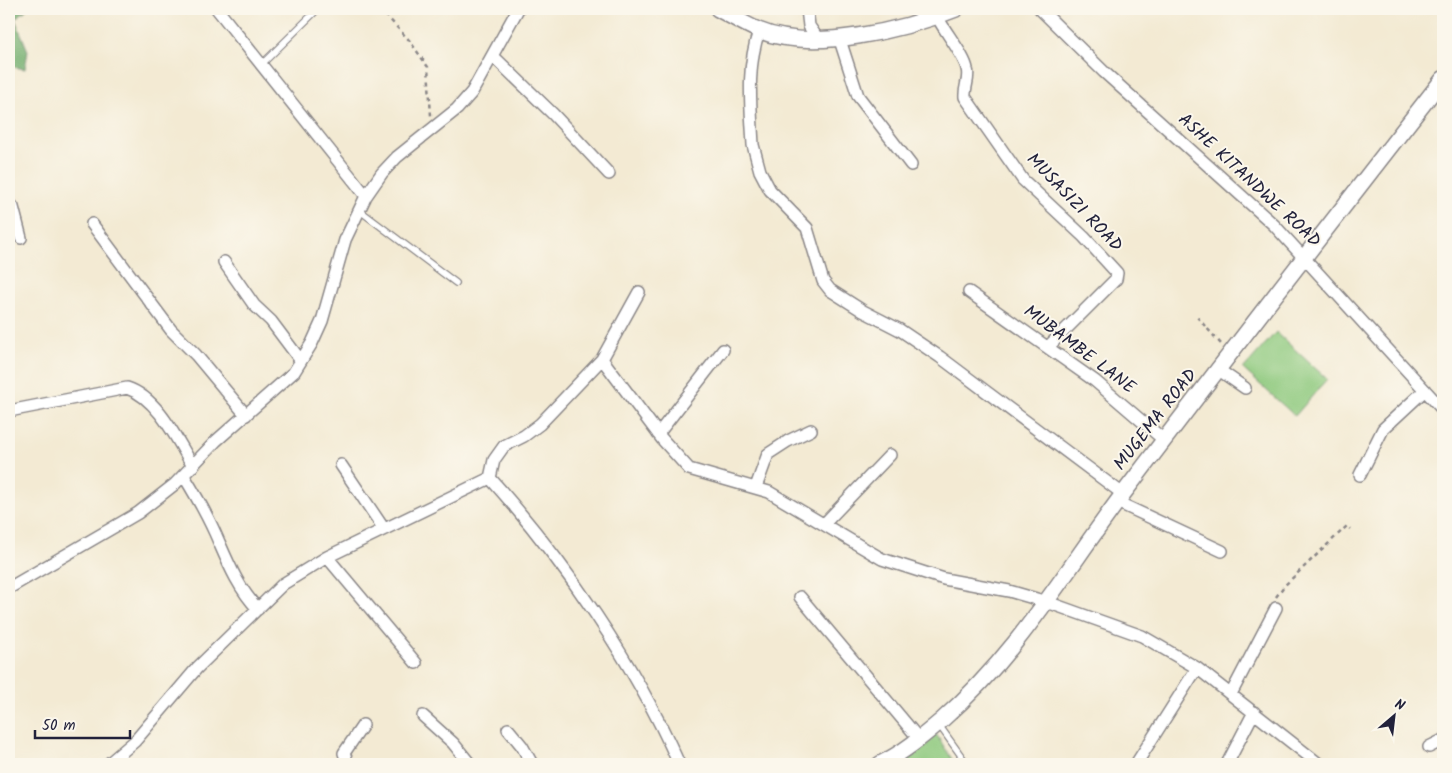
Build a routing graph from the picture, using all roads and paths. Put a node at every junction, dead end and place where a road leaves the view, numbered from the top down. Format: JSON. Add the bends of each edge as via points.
{"nodes":[{"id":1,"x":318,"y":9,"type":"edge"},
{"id":2,"x":380,"y":9,"type":"edge"},
{"id":3,"x":518,"y":9,"type":"edge"},
{"id":4,"x":718,"y":9,"type":"edge"},
{"id":5,"x":807,"y":9,"type":"edge"},
{"id":6,"x":956,"y":9,"type":"edge"},
{"id":7,"x":1040,"y":9,"type":"edge"},
{"id":8,"x":220,"y":10,"type":"edge"},
{"id":9,"x":937,"y":16,"type":"junction"},
{"id":10,"x":759,"y":31,"type":"junction"},
{"id":11,"x":840,"y":37,"type":"junction"},
{"id":12,"x":818,"y":39,"type":"junction"},
{"id":13,"x":493,"y":56,"type":"junction"},
{"id":14,"x":262,"y":65,"type":"junction"},
{"id":15,"x":1443,"y":78,"type":"edge"},
{"id":16,"x":432,"y":130,"type":"junction"},
{"id":17,"x":911,"y":165,"type":"dead end"},
{"id":18,"x":608,"y":174,"type":"dead end"},
{"id":19,"x":366,"y":196,"type":"junction"},
{"id":20,"x":9,"y":203,"type":"edge"},
{"id":21,"x":359,"y":210,"type":"junction"},
{"id":22,"x":92,"y":224,"type":"dead end"},
{"id":23,"x":21,"y":238,"type":"dead end"},
{"id":24,"x":1304,"y":256,"type":"junction"},
{"id":25,"x":224,"y":262,"type":"dead end"},
{"id":26,"x":456,"y":283,"type":"dead end"},
{"id":27,"x":639,"y":292,"type":"dead end"},
{"id":28,"x":969,"y":292,"type":"dead end"},
{"id":29,"x":1197,"y":317,"type":"dead end"},
{"id":30,"x":1049,"y":346,"type":"junction"},
{"id":31,"x":722,"y":350,"type":"dead end"},
{"id":32,"x":1231,"y":354,"type":"junction"},
{"id":33,"x":602,"y":359,"type":"junction"},
{"id":34,"x":301,"y":361,"type":"junction"},
{"id":35,"x":1219,"y":370,"type":"junction"},
{"id":36,"x":1245,"y":388,"type":"dead end"},
{"id":37,"x":1425,"y":390,"type":"junction"},
{"id":38,"x":1443,"y":410,"type":"edge"},
{"id":39,"x":9,"y":411,"type":"edge"},
{"id":40,"x":246,"y":415,"type":"junction"},
{"id":41,"x":811,"y":430,"type":"dead end"},
{"id":42,"x":658,"y":434,"type":"junction"},
{"id":43,"x":1165,"y":441,"type":"junction"},
{"id":44,"x":890,"y":455,"type":"dead end"},
{"id":45,"x":193,"y":466,"type":"junction"},
{"id":46,"x":341,"y":466,"type":"dead end"},
{"id":47,"x":1360,"y":475,"type":"dead end"},
{"id":48,"x":184,"y":476,"type":"junction"},
{"id":49,"x":490,"y":478,"type":"junction"},
{"id":50,"x":756,"y":487,"type":"junction"},
{"id":51,"x":1120,"y":498,"type":"junction"},
{"id":52,"x":824,"y":524,"type":"junction"},
{"id":53,"x":384,"y":529,"type":"junction"},
{"id":54,"x":1350,"y":529,"type":"dead end"},
{"id":55,"x":1222,"y":551,"type":"dead end"},
{"id":56,"x":328,"y":557,"type":"junction"},
{"id":57,"x":9,"y":588,"type":"edge"},
{"id":58,"x":800,"y":597,"type":"dead end"},
{"id":59,"x":1047,"y":602,"type":"junction"},
{"id":60,"x":1276,"y":608,"type":"joint"},
{"id":61,"x":258,"y":609,"type":"junction"},
{"id":62,"x":416,"y":663,"type":"dead end"},
{"id":63,"x":1197,"y":668,"type":"junction"},
{"id":64,"x":1231,"y":694,"type":"junction"},
{"id":65,"x":1254,"y":712,"type":"junction"},
{"id":66,"x":423,"y":716,"type":"dead end"},
{"id":67,"x":938,"y":723,"type":"junction"},
{"id":68,"x":363,"y":725,"type":"dead end"},
{"id":69,"x":508,"y":730,"type":"dead end"},
{"id":70,"x":919,"y":739,"type":"junction"},
{"id":71,"x":1443,"y":740,"type":"edge"},
{"id":72,"x":1430,"y":747,"type":"dead end"},
{"id":73,"x":108,"y":764,"type":"edge"},
{"id":74,"x":348,"y":764,"type":"edge"},
{"id":75,"x":470,"y":764,"type":"edge"},
{"id":76,"x":532,"y":764,"type":"edge"},
{"id":77,"x":679,"y":764,"type":"edge"},
{"id":78,"x":880,"y":764,"type":"edge"},
{"id":79,"x":967,"y":764,"type":"edge"},
{"id":80,"x":1136,"y":764,"type":"edge"},
{"id":81,"x":1227,"y":764,"type":"edge"},
{"id":82,"x":1319,"y":764,"type":"edge"}],
"edges":[{"from":1,"to":14,"type":"lane"},
{"from":2,"to":16,"type":"path","via":[[410,40],[428,67]]},
{"from":3,"to":13,"type":"street"},
{"from":4,"to":10,"type":"street"},
{"from":5,"to":12,"type":"street","via":[[810,26]]},
{"from":6,"to":9,"type":"street"},
{"from":7,"to":24,"type":"street","name":"ASHE KITANDWE ROAD","via":[[1104,72],[1274,224]]},
{"from":8,"to":14,"type":"street"},
{"from":9,"to":11,"type":"street","via":[[877,32]]},
{"from":9,"to":30,"type":"street","name":"MUSASIZI ROAD","via":[[967,66],[965,97],[1011,164],[1118,273],[1116,279]]},
{"from":10,"to":12,"type":"street"},
{"from":10,"to":51,"type":"street","via":[[750,72],[756,157],[770,190],[807,228],[823,281],[830,290],[940,357]]},
{"from":11,"to":12,"type":"street"},
{"from":11,"to":17,"type":"street","via":[[858,96]]},
{"from":13,"to":16,"type":"street","via":[[472,92]]},
{"from":13,"to":18,"type":"street"},
{"from":14,"to":19,"type":"street"},
{"from":15,"to":24,"type":"street","name":"MUGEMA ROAD"},
{"from":16,"to":19,"type":"street","via":[[397,157]]},
{"from":19,"to":21,"type":"street"},
{"from":20,"to":23,"type":"street"},
{"from":21,"to":26,"type":"lane"},
{"from":21,"to":34,"type":"street","via":[[345,240],[322,321]]},
{"from":22,"to":40,"type":"street","via":[[171,330]]},
{"from":24,"to":32,"type":"street","name":"MUGEMA ROAD"},
{"from":24,"to":37,"type":"street","name":"ASHE KITANDWE ROAD"},
{"from":25,"to":34,"type":"street","via":[[254,305],[271,321]]},
{"from":27,"to":33,"type":"street"},
{"from":28,"to":30,"type":"street","name":"MUBAMBE LANE"},
{"from":29,"to":32,"type":"path"},
{"from":30,"to":43,"type":"street","name":"MUBAMBE LANE"},
{"from":31,"to":42,"type":"street"},
{"from":32,"to":35,"type":"street","name":"MUGEMA ROAD"},
{"from":33,"to":42,"type":"street"},
{"from":33,"to":49,"type":"street","via":[[540,424],[504,446],[494,460]]},
{"from":34,"to":40,"type":"street"},
{"from":35,"to":36,"type":"street"},
{"from":35,"to":43,"type":"street","name":"MUGEMA ROAD"},
{"from":37,"to":38,"type":"street","name":"ASHE KITANDWE ROAD"},
{"from":37,"to":47,"type":"street","via":[[1383,429]]},
{"from":39,"to":45,"type":"street","via":[[127,388],[148,401]]},
{"from":40,"to":45,"type":"street"},
{"from":41,"to":50,"type":"street","via":[[768,454]]},
{"from":42,"to":50,"type":"street","via":[[689,469]]},
{"from":43,"to":51,"type":"street","name":"MUGEMA ROAD"},
{"from":44,"to":52,"type":"street"},
{"from":45,"to":48,"type":"street"},
{"from":46,"to":53,"type":"street"},
{"from":48,"to":57,"type":"street","via":[[138,513]]},
{"from":48,"to":61,"type":"street","via":[[245,596]]},
{"from":49,"to":53,"type":"street"},
{"from":49,"to":77,"type":"street","via":[[569,576],[652,710]]},
{"from":50,"to":52,"type":"street","via":[[788,501]]},
{"from":51,"to":55,"type":"street"},
{"from":51,"to":59,"type":"street","name":"MUGEMA ROAD"},
{"from":52,"to":59,"type":"street","via":[[882,559],[944,579]]},
{"from":53,"to":56,"type":"street"},
{"from":54,"to":60,"type":"path","via":[[1347,526],[1284,586],[1276,596]]},
{"from":56,"to":61,"type":"street","via":[[282,584]]},
{"from":56,"to":62,"type":"street"},
{"from":58,"to":70,"type":"street"},
{"from":59,"to":63,"type":"street","via":[[1142,636]]},
{"from":59,"to":67,"type":"street","name":"MUGEMA ROAD","via":[[994,670]]},
{"from":60,"to":64,"type":"street"},
{"from":61,"to":73,"type":"street","via":[[197,668],[134,741]]},
{"from":63,"to":64,"type":"street"},
{"from":63,"to":80,"type":"street"},
{"from":64,"to":65,"type":"street"},
{"from":65,"to":81,"type":"street"},
{"from":65,"to":82,"type":"street"},
{"from":66,"to":75,"type":"street","via":[[453,743]]},
{"from":67,"to":70,"type":"street","name":"MUGEMA ROAD"},
{"from":67,"to":79,"type":"lane"},
{"from":68,"to":74,"type":"street","via":[[344,753]]},
{"from":69,"to":76,"type":"street"},
{"from":70,"to":78,"type":"street","name":"MUGEMA ROAD"},
{"from":71,"to":72,"type":"street"}]}
